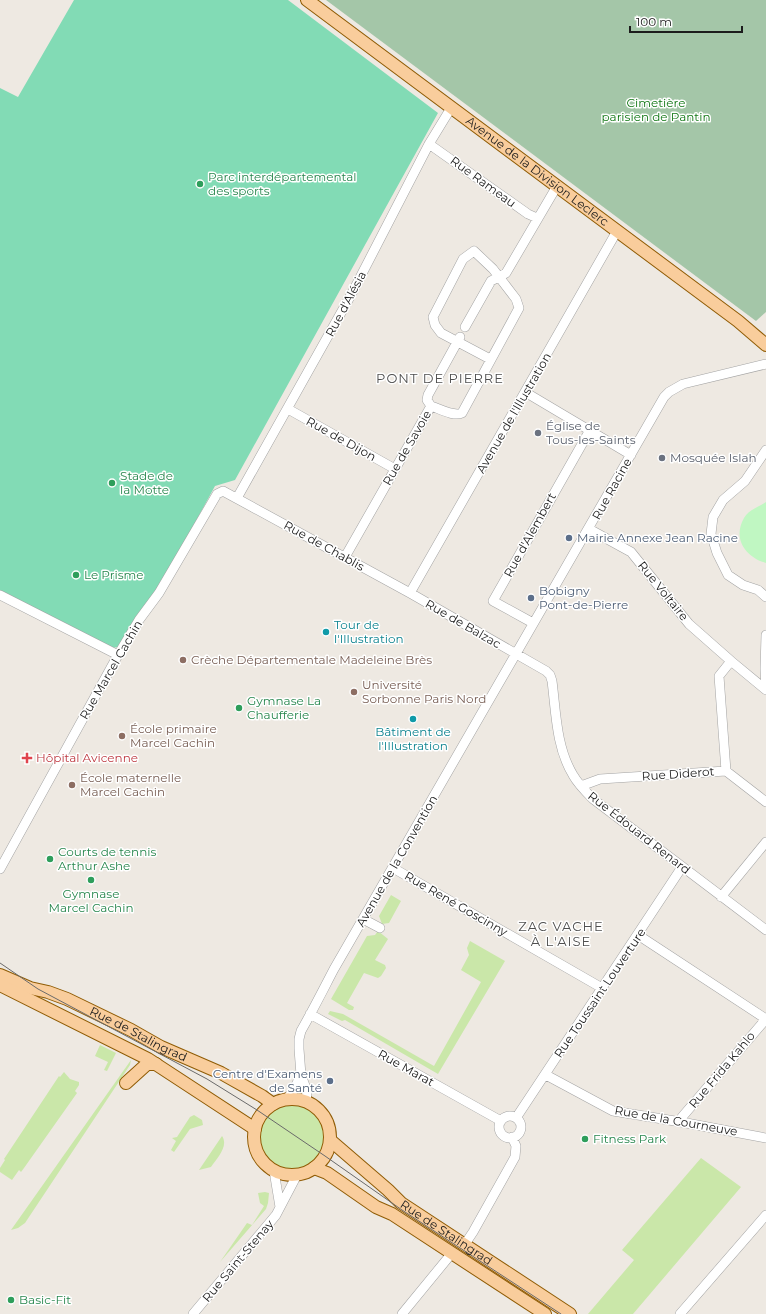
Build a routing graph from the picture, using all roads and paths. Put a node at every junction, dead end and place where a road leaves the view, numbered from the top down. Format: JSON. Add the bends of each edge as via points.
{"nodes":[{"id":1,"x":307,"y":0,"type":"edge"},
{"id":2,"x":451,"y":108,"type":"junction"},
{"id":3,"x":429,"y":144,"type":"junction"},
{"id":4,"x":557,"y":186,"type":"junction"},
{"id":5,"x":537,"y":218,"type":"junction"},
{"id":6,"x":617,"y":231,"type":"junction"},
{"id":7,"x":499,"y":277,"type":"junction"},
{"id":8,"x":465,"y":327,"type":"dead end"},
{"id":9,"x":458,"y":339,"type":"junction"},
{"id":10,"x":766,"y":345,"type":"edge"},
{"id":11,"x":490,"y":359,"type":"junction"},
{"id":12,"x":766,"y":364,"type":"edge"},
{"id":13,"x":525,"y":392,"type":"junction"},
{"id":14,"x":431,"y":406,"type":"junction"},
{"id":15,"x":288,"y":409,"type":"junction"},
{"id":16,"x":590,"y":430,"type":"junction"},
{"id":17,"x":766,"y":450,"type":"edge"},
{"id":18,"x":631,"y":455,"type":"junction"},
{"id":19,"x":395,"y":469,"type":"junction"},
{"id":20,"x":237,"y":498,"type":"junction"},
{"id":21,"x":589,"y":529,"type":"junction"},
{"id":22,"x":345,"y":557,"type":"junction"},
{"id":23,"x":410,"y":593,"type":"junction"},
{"id":24,"x":0,"y":596,"type":"edge"},
{"id":25,"x":766,"y":597,"type":"edge"},
{"id":26,"x":533,"y":623,"type":"junction"},
{"id":27,"x":766,"y":635,"type":"edge"},
{"id":28,"x":517,"y":654,"type":"junction"},
{"id":29,"x":118,"y":655,"type":"junction"},
{"id":30,"x":731,"y":662,"type":"junction"},
{"id":31,"x":766,"y":690,"type":"edge"},
{"id":32,"x":726,"y":771,"type":"junction"},
{"id":33,"x":581,"y":786,"type":"junction"},
{"id":34,"x":766,"y":802,"type":"edge"},
{"id":35,"x":766,"y":842,"type":"edge"},
{"id":36,"x":682,"y":867,"type":"junction"},
{"id":37,"x":393,"y":868,"type":"junction"},
{"id":38,"x":0,"y":869,"type":"edge"},
{"id":39,"x":721,"y":897,"type":"junction"},
{"id":40,"x":363,"y":919,"type":"junction"},
{"id":41,"x":380,"y":928,"type":"dead end"},
{"id":42,"x":766,"y":930,"type":"edge"},
{"id":43,"x":638,"y":935,"type":"junction"},
{"id":44,"x":0,"y":974,"type":"edge"},
{"id":45,"x":0,"y":985,"type":"edge"},
{"id":46,"x":602,"y":988,"type":"junction"},
{"id":47,"x":310,"y":1014,"type":"junction"},
{"id":48,"x":766,"y":1019,"type":"edge"},
{"id":49,"x":132,"y":1051,"type":"junction"},
{"id":50,"x":156,"y":1064,"type":"junction"},
{"id":51,"x":301,"y":1075,"type":"junction"},
{"id":52,"x":546,"y":1075,"type":"junction"},
{"id":53,"x":286,"y":1100,"type":"junction"},
{"id":54,"x":306,"y":1102,"type":"junction"},
{"id":55,"x":273,"y":1104,"type":"junction"},
{"id":56,"x":516,"y":1118,"type":"junction"},
{"id":57,"x":501,"y":1121,"type":"junction"},
{"id":58,"x":681,"y":1122,"type":"junction"},
{"id":59,"x":255,"y":1129,"type":"junction"},
{"id":60,"x":512,"y":1137,"type":"junction"},
{"id":61,"x":766,"y":1138,"type":"edge"},
{"id":62,"x":330,"y":1140,"type":"junction"},
{"id":63,"x":314,"y":1168,"type":"junction"},
{"id":64,"x":274,"y":1171,"type":"junction"},
{"id":65,"x":297,"y":1175,"type":"junction"},
{"id":66,"x":280,"y":1207,"type":"junction"},
{"id":67,"x":766,"y":1215,"type":"edge"},
{"id":68,"x":465,"y":1244,"type":"junction"},
{"id":69,"x":452,"y":1253,"type":"junction"},
{"id":70,"x":193,"y":1314,"type":"edge"},
{"id":71,"x":402,"y":1314,"type":"edge"},
{"id":72,"x":545,"y":1314,"type":"edge"},
{"id":73,"x":570,"y":1314,"type":"edge"},
{"id":74,"x":680,"y":1314,"type":"edge"}],
"edges":[{"from":1,"to":2,"type":"main road","name":"Avenue de la Division Leclerc"},
{"from":2,"to":3,"type":"street","name":"Rue d'Alésia"},
{"from":2,"to":4,"type":"main road","name":"Avenue de la Division Leclerc"},
{"from":3,"to":5,"type":"street","name":"Rue Rameau"},
{"from":3,"to":15,"type":"street","name":"Rue d'Alésia","via":[[351,295]]},
{"from":4,"to":5,"type":"street"},
{"from":4,"to":6,"type":"main road","name":"Avenue de la Division Leclerc"},
{"from":5,"to":7,"type":"street","via":[[506,273]]},
{"from":6,"to":10,"type":"main road","name":"Avenue de la Division Leclerc","via":[[738,321]]},
{"from":6,"to":13,"type":"street","name":"Avenue de l'Illustration"},
{"from":7,"to":8,"type":"street","via":[[491,281]]},
{"from":7,"to":9,"type":"street","via":[[474,251],[463,259],[433,317],[434,324],[441,333]]},
{"from":7,"to":11,"type":"street","via":[[516,299],[519,308]]},
{"from":9,"to":11,"type":"street"},
{"from":9,"to":14,"type":"street","name":"Rue de Savoie","via":[[428,396],[427,400]]},
{"from":11,"to":14,"type":"street","via":[[462,413],[458,415]]},
{"from":12,"to":18,"type":"street","name":"Rue Racine","via":[[683,384],[669,392]]},
{"from":13,"to":16,"type":"street"},
{"from":13,"to":23,"type":"street","name":"Avenue de l'Illustration"},
{"from":14,"to":19,"type":"street","name":"Rue de Savoie"},
{"from":15,"to":19,"type":"street","name":"Rue de Dijon"},
{"from":15,"to":20,"type":"street","name":"Rue d'Alésia"},
{"from":16,"to":18,"type":"street"},
{"from":16,"to":26,"type":"street","name":"Rue d'Alembert","via":[[493,601]]},
{"from":17,"to":25,"type":"street","via":[[745,481],[723,500],[713,517],[712,534],[717,553],[728,575],[743,585],[758,590]]},
{"from":18,"to":21,"type":"street","name":"Rue Racine"},
{"from":19,"to":22,"type":"street","name":"Rue de Savoie"},
{"from":20,"to":22,"type":"street","name":"Rue de Chablis"},
{"from":20,"to":29,"type":"street","name":"Rue Marcel Cachin","via":[[223,491],[217,494],[159,593]]},
{"from":21,"to":26,"type":"street","name":"Rue Racine"},
{"from":21,"to":30,"type":"street","name":"Rue Voltaire","via":[[631,552],[689,624]]},
{"from":22,"to":23,"type":"street","name":"Rue de Chablis"},
{"from":23,"to":28,"type":"street","name":"Rue de Balzac"},
{"from":24,"to":29,"type":"street"},
{"from":26,"to":28,"type":"street","name":"Rue Racine"},
{"from":27,"to":31,"type":"street"},
{"from":28,"to":33,"type":"street","name":"Rue Édouard Renard","via":[[550,675],[563,753],[568,767]]},
{"from":28,"to":37,"type":"street","name":"Avenue de la Convention"},
{"from":29,"to":38,"type":"street","name":"Rue Marcel Cachin"},
{"from":30,"to":31,"type":"street","name":"Rue Voltaire"},
{"from":30,"to":32,"type":"street","via":[[720,676]]},
{"from":32,"to":33,"type":"street","name":"Rue Diderot","via":[[600,779]]},
{"from":32,"to":34,"type":"street","name":"Rue Diderot"},
{"from":33,"to":36,"type":"street","name":"Rue Édouard Renard","via":[[593,799]]},
{"from":35,"to":39,"type":"street"},
{"from":36,"to":39,"type":"street","name":"Rue Édouard Renard"},
{"from":36,"to":43,"type":"street","name":"Rue Toussaint Louverture"},
{"from":37,"to":40,"type":"street","name":"Avenue de la Convention"},
{"from":37,"to":46,"type":"street","name":"Rue René Goscinny"},
{"from":39,"to":42,"type":"street","name":"Rue Édouard Renard"},
{"from":40,"to":41,"type":"street"},
{"from":40,"to":47,"type":"street","name":"Avenue de la Convention"},
{"from":43,"to":46,"type":"street","name":"Rue Toussaint Louverture"},
{"from":43,"to":48,"type":"street"},
{"from":44,"to":55,"type":"main road","name":"Rue de Stalingrad","via":[[30,988],[67,999],[161,1047],[221,1073]]},
{"from":45,"to":49,"type":"main road","name":"Rue de Stalingrad"},
{"from":46,"to":52,"type":"street","name":"Rue Toussaint Louverture"},
{"from":47,"to":51,"type":"street","name":"Avenue de la Convention","via":[[299,1039]]},
{"from":47,"to":57,"type":"street","name":"Rue Marat"},
{"from":48,"to":58,"type":"street","name":"Rue Frida Kahlo"},
{"from":49,"to":50,"type":"main road","name":"Rue de Stalingrad"},
{"from":49,"to":50,"type":"main road","via":[[135,1056],[134,1064],[126,1083],[143,1067]]},
{"from":50,"to":59,"type":"main road","name":"Rue de Stalingrad"},
{"from":51,"to":53,"type":"street"},
{"from":51,"to":54,"type":"street","name":"Avenue de la Convention","via":[[306,1091]]},
{"from":52,"to":56,"type":"street","name":"Rue Toussaint Louverture"},
{"from":52,"to":58,"type":"street","name":"Rue de la Courneuve","via":[[613,1112]]},
{"from":53,"to":54,"type":"main road"},
{"from":53,"to":55,"type":"main road"},
{"from":54,"to":62,"type":"main road","via":[[319,1111],[326,1121]]},
{"from":55,"to":59,"type":"main road","via":[[262,1114]]},
{"from":56,"to":57,"type":"street","via":[[510,1116]]},
{"from":56,"to":60,"type":"street","via":[[520,1123],[520,1130]]},
{"from":57,"to":60,"type":"street","via":[[499,1128],[503,1134]]},
{"from":58,"to":61,"type":"street","name":"Rue de la Courneuve"},
{"from":59,"to":64,"type":"main road","via":[[254,1143],[257,1152]]},
{"from":60,"to":68,"type":"street","via":[[516,1146],[515,1157]]},
{"from":62,"to":63,"type":"main road","via":[[325,1156]]},
{"from":62,"to":68,"type":"main road","name":"Rue de Stalingrad","via":[[402,1203]]},
{"from":63,"to":65,"type":"main road"},
{"from":63,"to":69,"type":"main road","name":"Rue de Stalingrad","via":[[327,1173],[376,1207],[392,1214]]},
{"from":64,"to":65,"type":"main road"},
{"from":64,"to":66,"type":"street","name":"Rue Saint-Stenay"},
{"from":65,"to":66,"type":"street","name":"Rue Saint-Stenay"},
{"from":66,"to":70,"type":"street","name":"Rue Saint-Stenay","via":[[274,1218]]},
{"from":67,"to":74,"type":"street"},
{"from":68,"to":73,"type":"main road","name":"Rue de Stalingrad"},
{"from":69,"to":71,"type":"street"},
{"from":69,"to":72,"type":"main road","name":"Rue de Stalingrad"}]}
